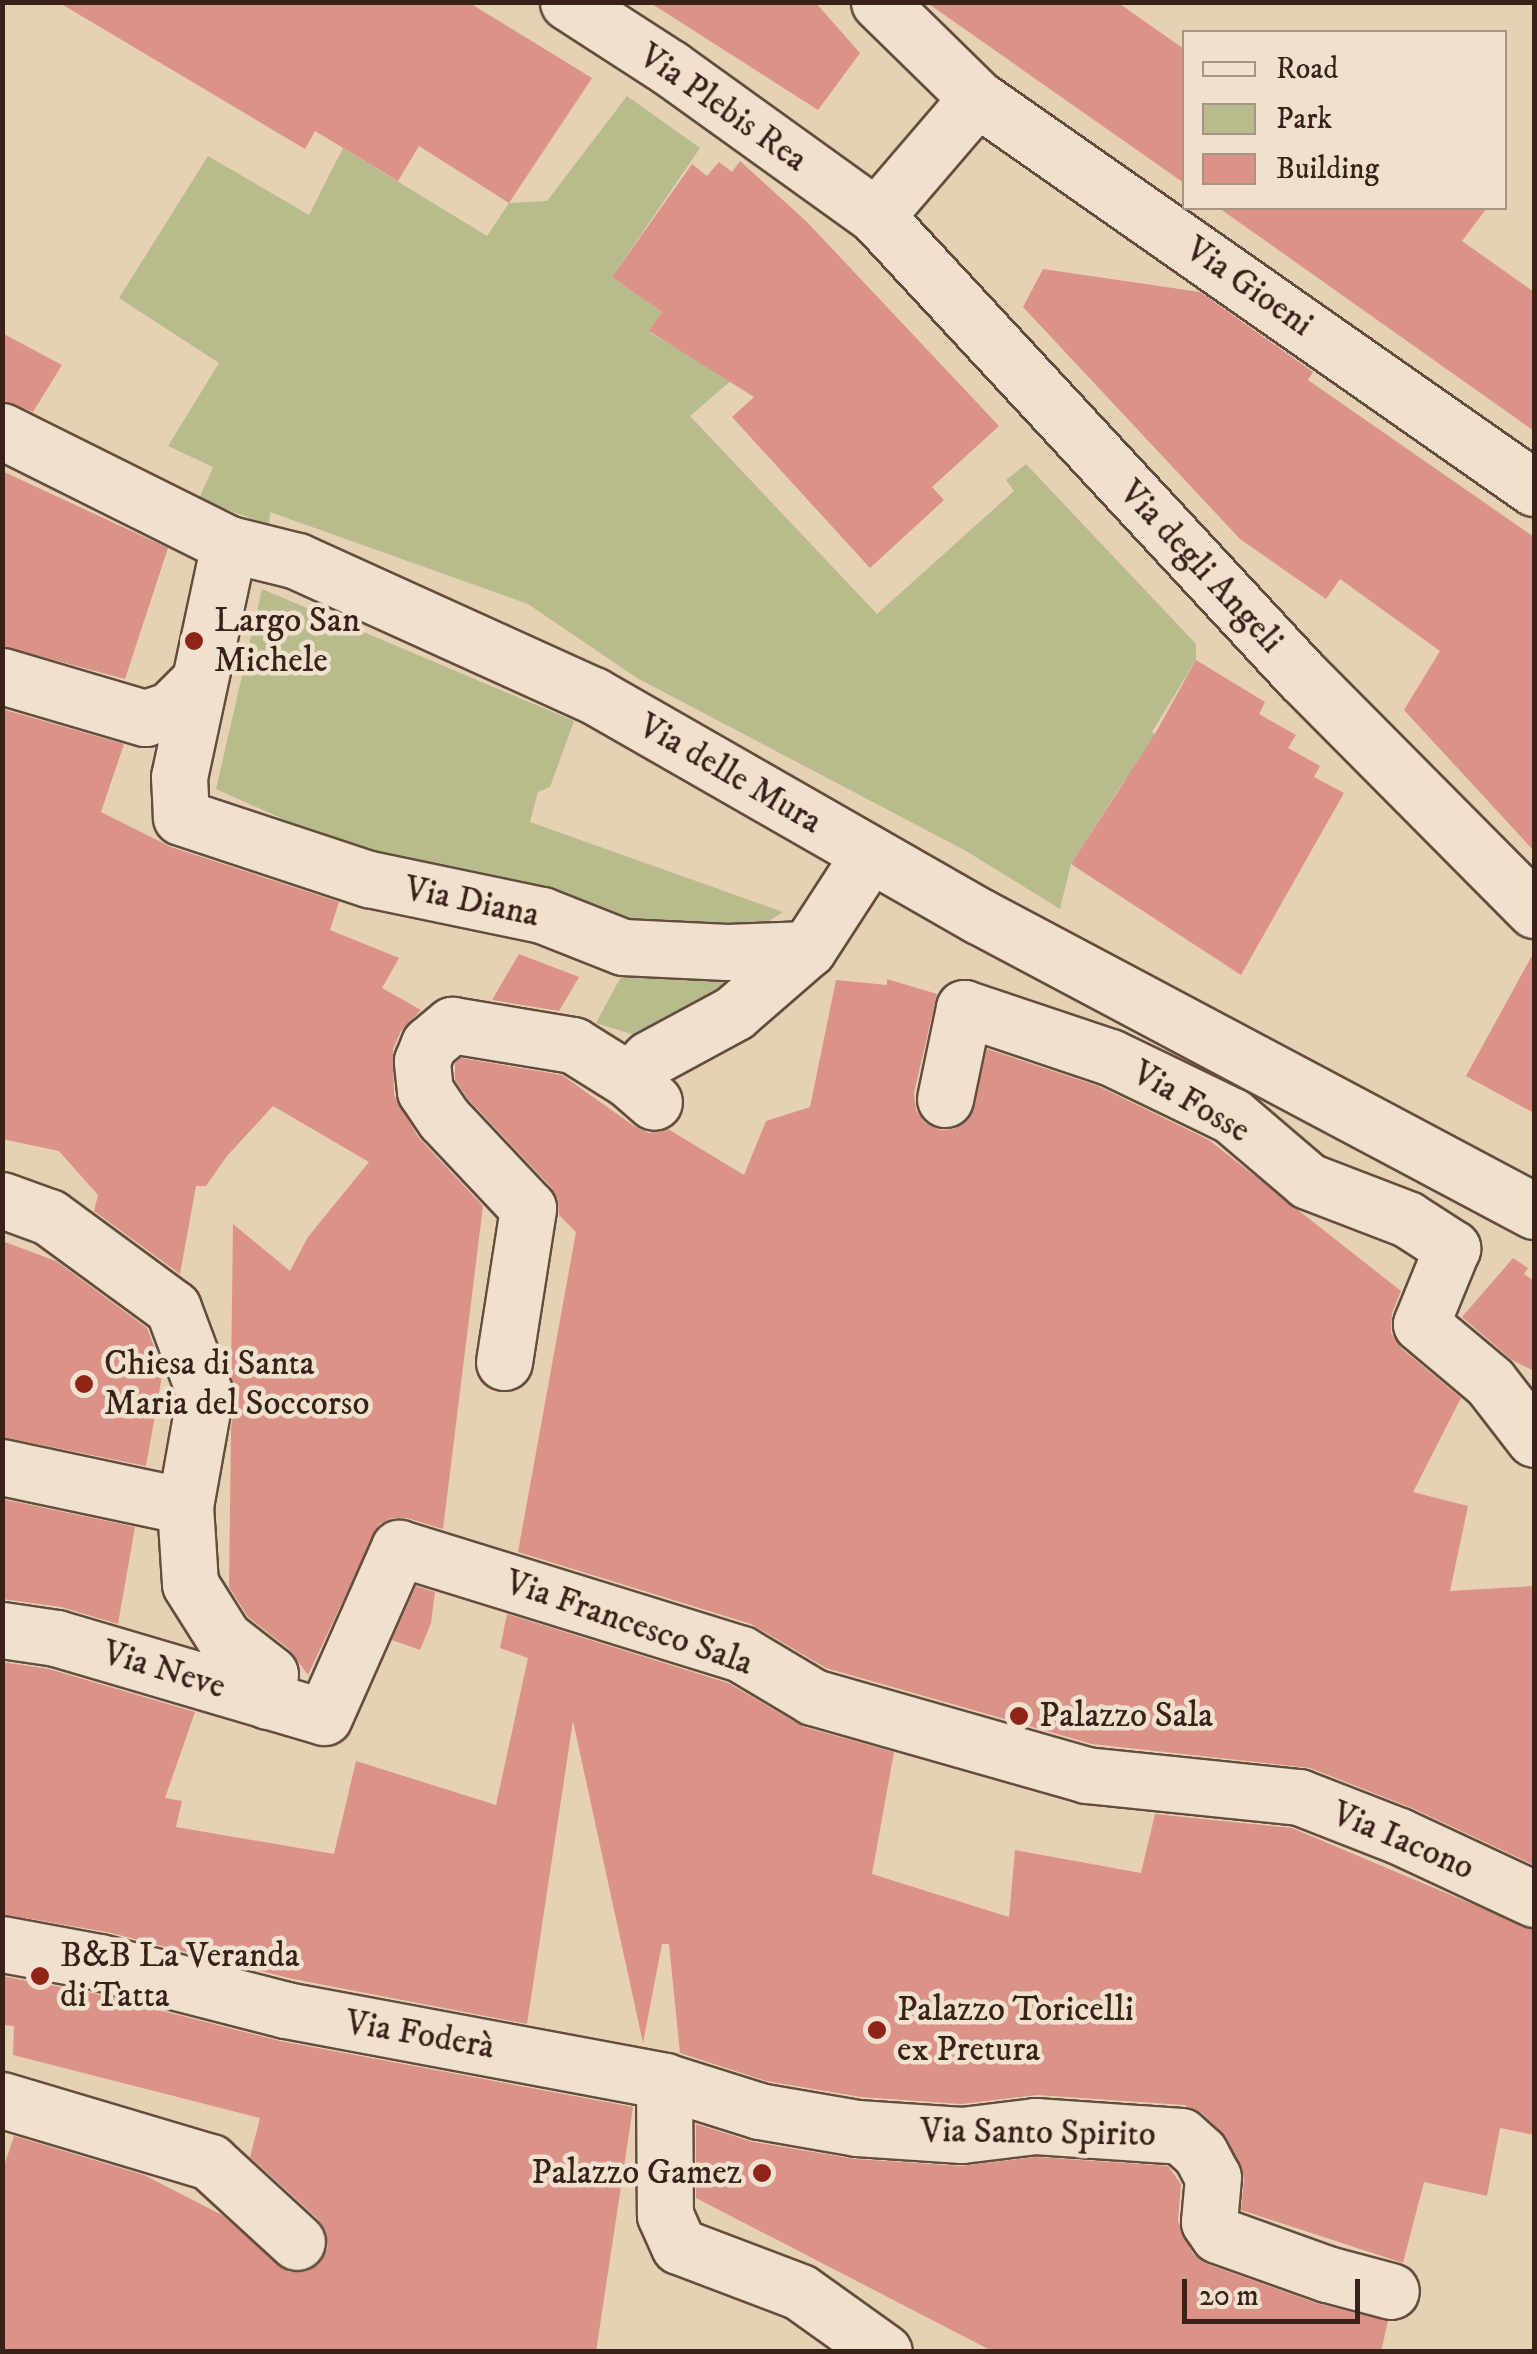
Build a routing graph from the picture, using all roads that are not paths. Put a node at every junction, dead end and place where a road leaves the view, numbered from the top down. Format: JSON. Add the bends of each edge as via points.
{"nodes":[{"id":1,"x":568,"y":2,"type":"edge"},
{"id":2,"x":879,"y":2,"type":"edge"},
{"id":3,"x":977,"y":98,"type":"junction"},
{"id":4,"x":876,"y":216,"type":"junction"},
{"id":5,"x":2,"y":431,"type":"edge"},
{"id":6,"x":1534,"y":488,"type":"edge"},
{"id":7,"x":229,"y":544,"type":"junction"},
{"id":8,"x":2,"y":676,"type":"edge"},
{"id":9,"x":197,"y":683,"type":"junction"},
{"id":10,"x":869,"y":854,"type":"junction"},
{"id":11,"x":1534,"y":910,"type":"edge"},
{"id":12,"x":808,"y":949,"type":"junction"},
{"id":13,"x":945,"y":1099,"type":"dead end"},
{"id":14,"x":1440,"y":1158,"type":"junction"},
{"id":15,"x":2,"y":1200,"type":"edge"},
{"id":16,"x":1534,"y":1211,"type":"edge"},
{"id":17,"x":1407,"y":1219,"type":"junction"},
{"id":18,"x":504,"y":1362,"type":"dead end"},
{"id":19,"x":1534,"y":1439,"type":"edge"},
{"id":20,"x":2,"y":1467,"type":"edge"},
{"id":21,"x":185,"y":1506,"type":"junction"},
{"id":22,"x":2,"y":1630,"type":"edge"},
{"id":23,"x":267,"y":1700,"type":"junction"},
{"id":24,"x":324,"y":1718,"type":"joint"},
{"id":25,"x":1268,"y":1792,"type":"joint"},
{"id":26,"x":1534,"y":1898,"type":"edge"},
{"id":27,"x":3,"y":1944,"type":"edge"},
{"id":28,"x":2,"y":1957,"type":"edge"},
{"id":29,"x":664,"y":2081,"type":"junction"},
{"id":30,"x":2,"y":2100,"type":"edge"},
{"id":31,"x":297,"y":2242,"type":"dead end"},
{"id":32,"x":1392,"y":2292,"type":"dead end"},
{"id":33,"x":884,"y":2352,"type":"edge"}],
"edges":[{"from":1,"to":4,"type":"street","name":"Via Plebis Rea"},
{"from":2,"to":3,"type":"street","name":"Via Gioeni"},
{"from":3,"to":4,"type":"street"},
{"from":3,"to":6,"type":"street","name":"Via Gioeni"},
{"from":4,"to":11,"type":"street","name":"Via degli Angeli","via":[[1302,676]]},
{"from":5,"to":7,"type":"street","name":"Via delle Mura"},
{"from":7,"to":9,"type":"street"},
{"from":7,"to":10,"type":"street","name":"Via delle Mura","via":[[296,562],[593,695]]},
{"from":8,"to":9,"type":"street","via":[[145,718],[170,710]]},
{"from":9,"to":12,"type":"street","name":"Via Diana","via":[[179,777],[181,816],[369,880],[542,915],[623,948]]},
{"from":10,"to":12,"type":"street"},
{"from":10,"to":14,"type":"street","name":"Via delle Mura"},
{"from":12,"to":18,"type":"street","via":[[734,1013],[649,1059],[642,1091],[574,1045],[452,1025],[429,1044],[422,1061],[424,1091],[528,1208]]},
{"from":13,"to":17,"type":"street","name":"Via Fosse","via":[[964,1008],[1110,1056],[1232,1116],[1308,1181]]},
{"from":14,"to":16,"type":"street","name":"Via delle Mura"},
{"from":14,"to":17,"type":"street"},
{"from":15,"to":21,"type":"street","via":[[49,1217],[174,1308],[206,1394]]},
{"from":17,"to":19,"type":"street","name":"Via Fosse","via":[[1452,1248],[1421,1324],[1490,1382]]},
{"from":20,"to":21,"type":"street"},
{"from":21,"to":23,"type":"street","via":[[190,1584],[224,1638],[270,1674]]},
{"from":22,"to":23,"type":"street","name":"Via Neve","via":[[56,1638]]},
{"from":23,"to":24,"type":"street","name":"Via Neve"},
{"from":24,"to":25,"type":"street","name":"Via Francesco Sala","via":[[399,1548],[741,1654],[814,1698],[1086,1775]]},
{"from":25,"to":26,"type":"street","name":"Via Iacono","via":[[1299,1797],[1399,1836]]},
{"from":27,"to":28,"type":"street"},
{"from":27,"to":29,"type":"street","name":"Via Foderà","via":[[286,2010]]},
{"from":29,"to":32,"type":"street","name":"Via Santo Spirito","via":[[759,2111],[857,2128],[962,2135],[1035,2126],[1181,2136],[1213,2177],[1210,2222],[1218,2235]]},
{"from":29,"to":33,"type":"street","via":[[666,2215],[679,2246],[800,2292]]},
{"from":30,"to":31,"type":"street","via":[[210,2162]]}]}
